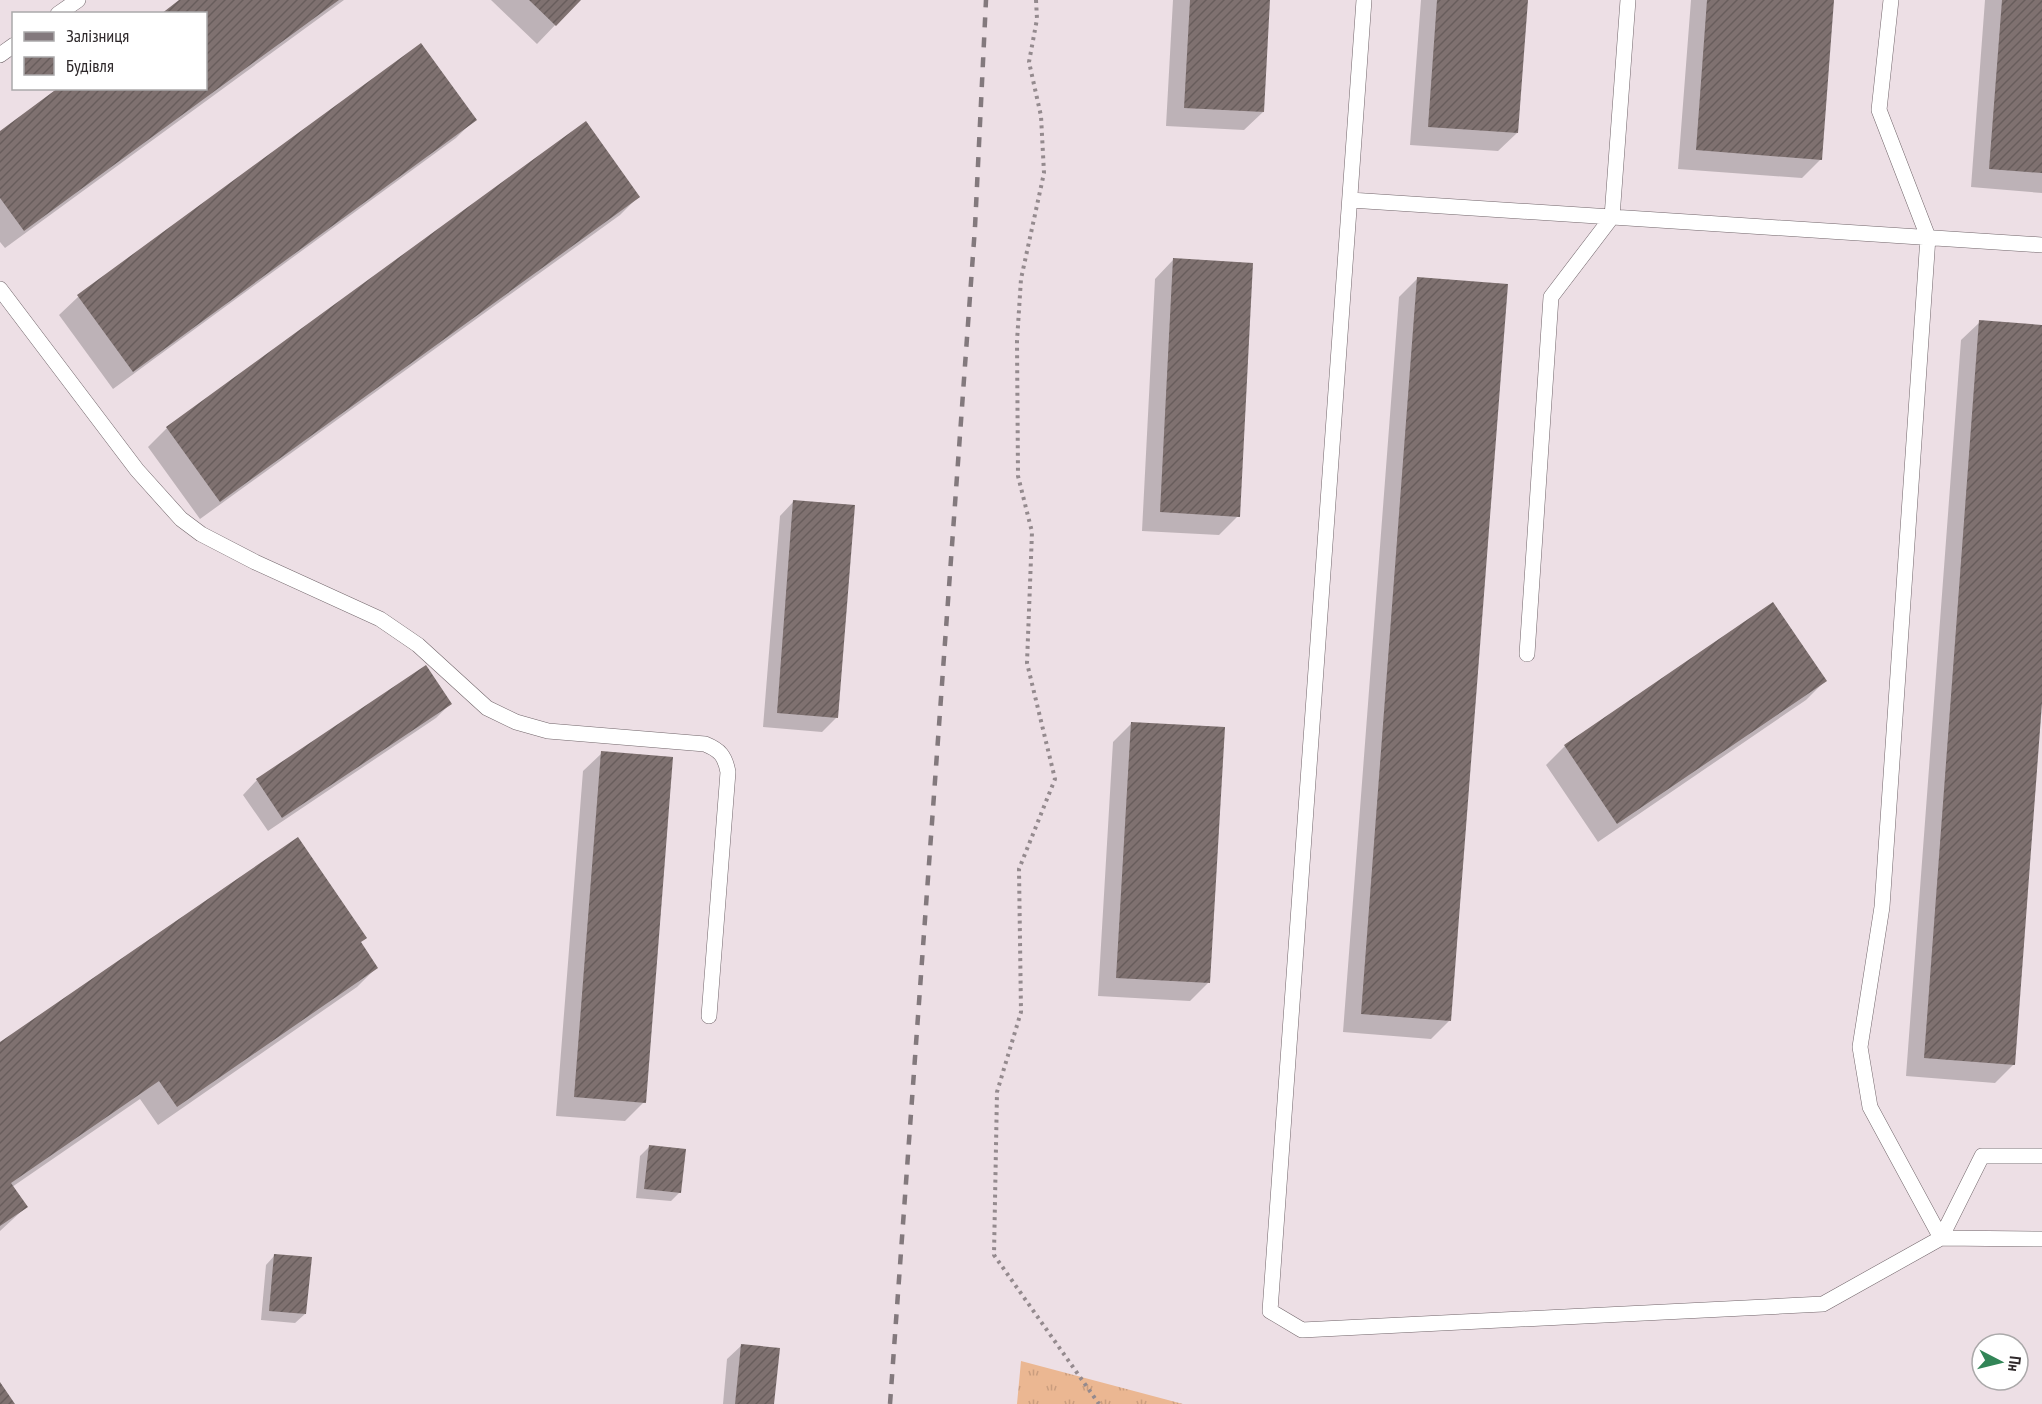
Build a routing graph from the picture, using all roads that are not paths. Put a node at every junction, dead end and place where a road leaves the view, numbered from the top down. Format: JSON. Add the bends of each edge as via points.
{"nodes":[{"id":1,"x":78,"y":0,"type":"edge"},
{"id":2,"x":1364,"y":0,"type":"edge"},
{"id":3,"x":1628,"y":0,"type":"edge"},
{"id":4,"x":1891,"y":0,"type":"edge"},
{"id":5,"x":61,"y":12,"type":"edge"},
{"id":6,"x":12,"y":47,"type":"edge"},
{"id":7,"x":0,"y":56,"type":"edge"},
{"id":8,"x":1350,"y":200,"type":"junction"},
{"id":9,"x":1612,"y":217,"type":"junction"},
{"id":10,"x":1928,"y":237,"type":"junction"},
{"id":11,"x":2042,"y":245,"type":"edge"},
{"id":12,"x":0,"y":289,"type":"edge"},
{"id":13,"x":1527,"y":654,"type":"dead end"},
{"id":14,"x":709,"y":1016,"type":"dead end"},
{"id":15,"x":2042,"y":1156,"type":"edge"},
{"id":16,"x":1941,"y":1238,"type":"junction"},
{"id":17,"x":2042,"y":1239,"type":"edge"}],
"edges":[{"from":1,"to":5,"type":"lane"},
{"from":2,"to":8,"type":"lane"},
{"from":3,"to":9,"type":"lane"},
{"from":4,"to":10,"type":"lane","via":[[1879,110]]},
{"from":6,"to":7,"type":"lane"},
{"from":8,"to":9,"type":"lane"},
{"from":8,"to":16,"type":"lane","via":[[1270,1311],[1302,1330],[1823,1304]]},
{"from":9,"to":10,"type":"lane"},
{"from":9,"to":13,"type":"lane","via":[[1551,297]]},
{"from":10,"to":11,"type":"lane"},
{"from":10,"to":16,"type":"lane","via":[[1882,907],[1860,1047],[1870,1107]]},
{"from":12,"to":14,"type":"lane","via":[[143,477],[181,519],[201,534],[380,619],[418,645],[487,708],[516,722],[548,731],[705,744],[717,749],[726,759],[728,772]]},
{"from":15,"to":16,"type":"lane","via":[[1982,1156]]},
{"from":16,"to":17,"type":"lane"}]}
